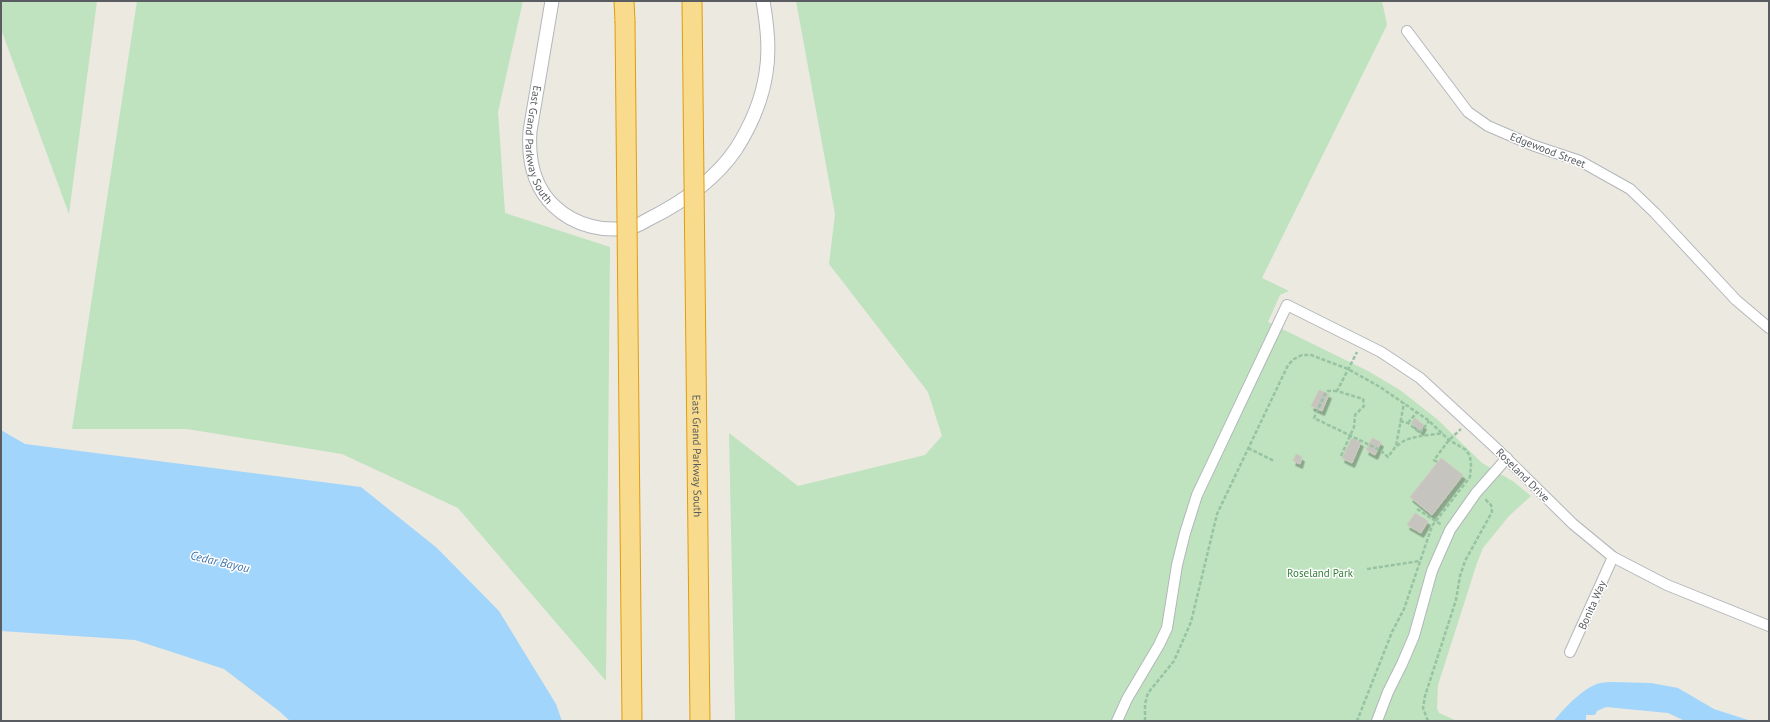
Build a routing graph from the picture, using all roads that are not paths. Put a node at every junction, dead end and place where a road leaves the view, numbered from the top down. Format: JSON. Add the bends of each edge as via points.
{"nodes":[{"id":1,"x":552,"y":1,"type":"edge"},
{"id":2,"x":624,"y":1,"type":"edge"},
{"id":3,"x":692,"y":1,"type":"edge"},
{"id":4,"x":763,"y":1,"type":"edge"},
{"id":5,"x":1407,"y":31,"type":"dead end"},
{"id":6,"x":1769,"y":326,"type":"edge"},
{"id":7,"x":1506,"y":458,"type":"junction"},
{"id":8,"x":1613,"y":557,"type":"junction"},
{"id":9,"x":1769,"y":626,"type":"edge"},
{"id":10,"x":1570,"y":652,"type":"dead end"},
{"id":11,"x":632,"y":721,"type":"edge"},
{"id":12,"x":700,"y":721,"type":"edge"},
{"id":13,"x":1117,"y":721,"type":"edge"},
{"id":14,"x":1377,"y":721,"type":"edge"}],
"edges":[{"from":1,"to":4,"type":"street","name":"East Grand Parkway South","via":[[530,131],[532,169],[539,187],[559,211],[578,223],[616,229],[634,226],[677,203],[698,189],[735,150],[750,125],[766,74],[767,26]]},
{"from":2,"to":11,"type":"highway","bridge":true},
{"from":3,"to":12,"type":"highway","name":"East Grand Parkway South","bridge":true},
{"from":5,"to":6,"type":"street","name":"Edgewood Street","via":[[1468,112],[1488,126],[1532,145],[1580,161],[1630,189],[1736,300]]},
{"from":7,"to":8,"type":"street","name":"Roseland Drive","via":[[1573,524]]},
{"from":7,"to":13,"type":"street","name":"Roseland Drive","via":[[1420,378],[1381,352],[1287,305],[1198,495],[1177,565],[1172,606],[1166,628]]},
{"from":7,"to":14,"type":"street","via":[[1476,493],[1450,530],[1432,571],[1414,636]]},
{"from":8,"to":9,"type":"street","name":"Roseland Drive","via":[[1667,585]]},
{"from":8,"to":10,"type":"street","name":"Bonita Way"}]}
